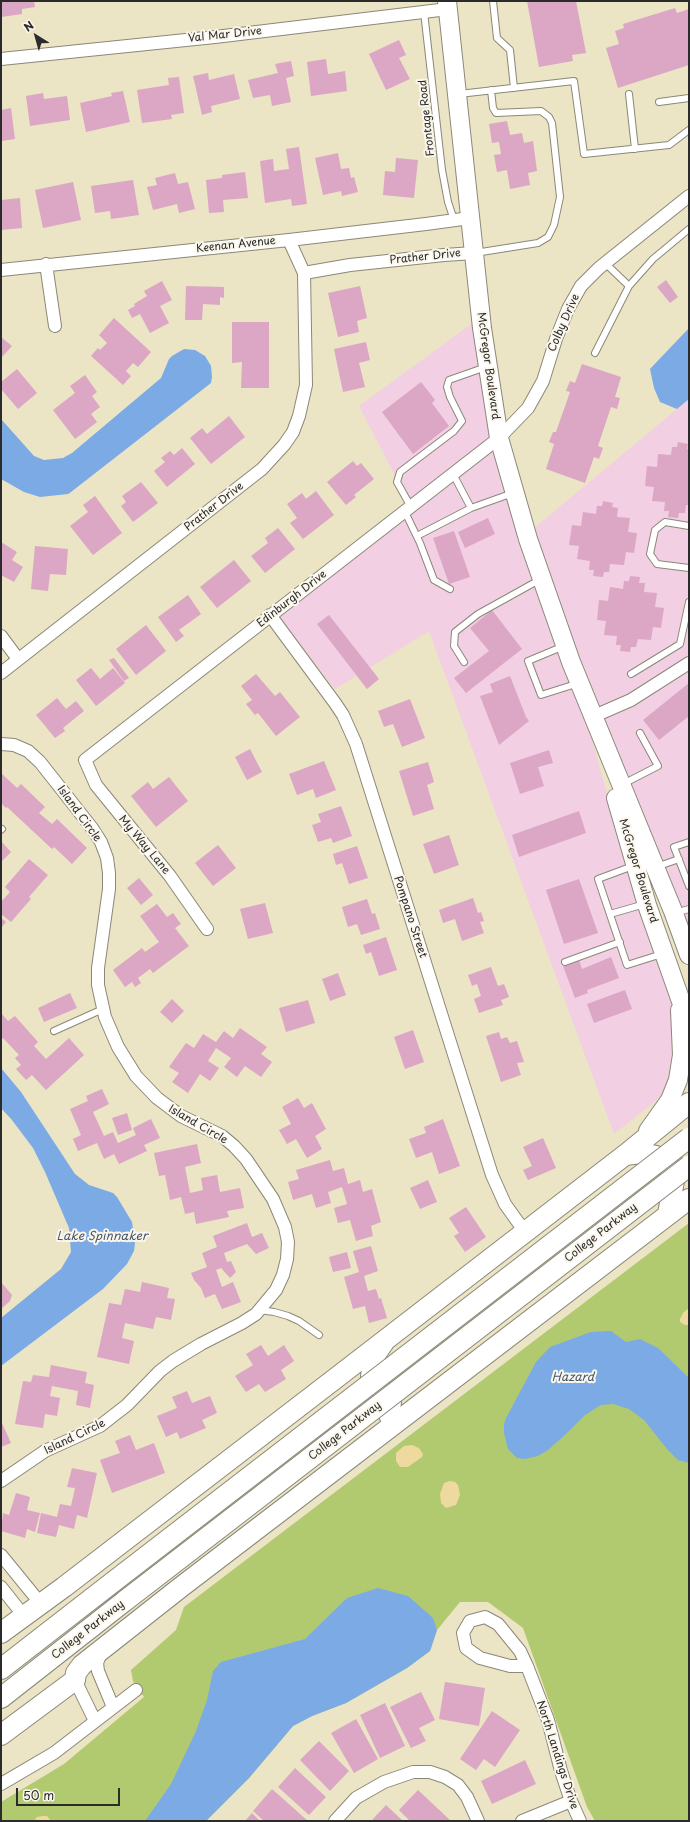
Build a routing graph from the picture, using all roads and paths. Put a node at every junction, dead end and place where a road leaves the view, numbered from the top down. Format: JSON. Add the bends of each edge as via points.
{"nodes":[{"id":1,"x":493,"y":1,"type":"edge"},
{"id":2,"x":448,"y":5,"type":"edge"},
{"id":3,"x":424,"y":12,"type":"junction"},
{"id":4,"x":1,"y":59,"type":"edge"},
{"id":5,"x":514,"y":88,"type":"junction"},
{"id":6,"x":491,"y":90,"type":"junction"},
{"id":7,"x":457,"y":94,"type":"junction"},
{"id":8,"x":629,"y":94,"type":"dead end"},
{"id":9,"x":689,"y":98,"type":"edge"},
{"id":10,"x":659,"y":102,"type":"dead end"},
{"id":11,"x":689,"y":130,"type":"edge"},
{"id":12,"x":635,"y":149,"type":"junction"},
{"id":13,"x":689,"y":196,"type":"edge"},
{"id":14,"x":462,"y":219,"type":"junction"},
{"id":15,"x":689,"y":230,"type":"edge"},
{"id":16,"x":289,"y":240,"type":"junction"},
{"id":17,"x":474,"y":253,"type":"junction"},
{"id":18,"x":605,"y":263,"type":"junction"},
{"id":19,"x":46,"y":264,"type":"junction"},
{"id":20,"x":1,"y":270,"type":"edge"},
{"id":21,"x":304,"y":273,"type":"junction"},
{"id":22,"x":629,"y":286,"type":"junction"},
{"id":23,"x":55,"y":326,"type":"dead end"},
{"id":24,"x":595,"y":353,"type":"dead end"},
{"id":25,"x":488,"y":367,"type":"junction"},
{"id":26,"x":499,"y":438,"type":"junction"},
{"id":27,"x":453,"y":474,"type":"junction"},
{"id":28,"x":514,"y":493,"type":"junction"},
{"id":29,"x":471,"y":508,"type":"junction"},
{"id":30,"x":408,"y":509,"type":"junction"},
{"id":31,"x":689,"y":526,"type":"edge"},
{"id":32,"x":417,"y":536,"type":"junction"},
{"id":33,"x":689,"y":568,"type":"edge"},
{"id":34,"x":542,"y":579,"type":"junction"},
{"id":35,"x":450,"y":589,"type":"dead end"},
{"id":36,"x":689,"y":602,"type":"edge"},
{"id":37,"x":270,"y":615,"type":"junction"},
{"id":38,"x":1,"y":636,"type":"edge"},
{"id":39,"x":565,"y":646,"type":"junction"},
{"id":40,"x":18,"y":659,"type":"junction"},
{"id":41,"x":464,"y":662,"type":"dead end"},
{"id":42,"x":689,"y":663,"type":"edge"},
{"id":43,"x":1,"y":673,"type":"edge"},
{"id":44,"x":631,"y":674,"type":"dead end"},
{"id":45,"x":579,"y":683,"type":"junction"},
{"id":46,"x":592,"y":717,"type":"junction"},
{"id":47,"x":640,"y":733,"type":"dead end"},
{"id":48,"x":1,"y":744,"type":"edge"},
{"id":49,"x":85,"y":760,"type":"joint"},
{"id":50,"x":620,"y":785,"type":"junction"},
{"id":51,"x":689,"y":842,"type":"edge"},
{"id":52,"x":679,"y":859,"type":"junction"},
{"id":53,"x":635,"y":866,"type":"junction"},
{"id":54,"x":655,"y":867,"type":"junction"},
{"id":55,"x":689,"y":886,"type":"edge"},
{"id":56,"x":647,"y":904,"type":"junction"},
{"id":57,"x":682,"y":911,"type":"edge"},
{"id":58,"x":610,"y":914,"type":"junction"},
{"id":59,"x":207,"y":929,"type":"dead end"},
{"id":60,"x":620,"y":942,"type":"junction"},
{"id":61,"x":664,"y":953,"type":"junction"},
{"id":62,"x":689,"y":955,"type":"edge"},
{"id":63,"x":565,"y":962,"type":"dead end"},
{"id":64,"x":678,"y":991,"type":"junction"},
{"id":65,"x":102,"y":1009,"type":"junction"},
{"id":66,"x":689,"y":1024,"type":"edge"},
{"id":67,"x":54,"y":1031,"type":"dead end"},
{"id":68,"x":689,"y":1104,"type":"edge"},
{"id":69,"x":689,"y":1117,"type":"edge"},
{"id":70,"x":655,"y":1130,"type":"junction"},
{"id":71,"x":689,"y":1138,"type":"edge"},
{"id":72,"x":625,"y":1155,"type":"junction"},
{"id":73,"x":689,"y":1166,"type":"edge"},
{"id":74,"x":689,"y":1198,"type":"edge"},
{"id":75,"x":689,"y":1205,"type":"edge"},
{"id":76,"x":668,"y":1214,"type":"junction"},
{"id":77,"x":525,"y":1232,"type":"junction"},
{"id":78,"x":259,"y":1310,"type":"junction"},
{"id":79,"x":319,"y":1335,"type":"dead end"},
{"id":80,"x":385,"y":1340,"type":"junction"},
{"id":81,"x":371,"y":1376,"type":"junction"},
{"id":82,"x":336,"y":1378,"type":"junction"},
{"id":83,"x":427,"y":1398,"type":"junction"},
{"id":84,"x":391,"y":1402,"type":"junction"},
{"id":85,"x":380,"y":1434,"type":"junction"},
{"id":86,"x":1,"y":1481,"type":"edge"},
{"id":87,"x":1,"y":1555,"type":"edge"},
{"id":88,"x":1,"y":1587,"type":"edge"},
{"id":89,"x":41,"y":1604,"type":"junction"},
{"id":90,"x":24,"y":1616,"type":"junction"},
{"id":91,"x":1,"y":1633,"type":"edge"},
{"id":92,"x":102,"y":1650,"type":"junction"},
{"id":93,"x":527,"y":1666,"type":"junction"},
{"id":94,"x":1,"y":1669,"type":"edge"},
{"id":95,"x":75,"y":1680,"type":"junction"},
{"id":96,"x":136,"y":1690,"type":"dead end"},
{"id":97,"x":1,"y":1698,"type":"edge"},
{"id":98,"x":113,"y":1707,"type":"junction"},
{"id":99,"x":95,"y":1721,"type":"junction"},
{"id":100,"x":1,"y":1735,"type":"edge"},
{"id":101,"x":1,"y":1784,"type":"edge"},
{"id":102,"x":571,"y":1801,"type":"junction"},
{"id":103,"x":335,"y":1821,"type":"edge"},
{"id":104,"x":478,"y":1821,"type":"edge"},
{"id":105,"x":522,"y":1821,"type":"edge"},
{"id":106,"x":580,"y":1821,"type":"edge"}],
"edges":[{"from":1,"to":5,"type":"lane","via":[[497,38],[510,50]]},
{"from":2,"to":3,"type":"street","name":"Val Mar Drive"},
{"from":2,"to":7,"type":"main road","name":"McGregor Boulevard"},
{"from":3,"to":4,"type":"street","name":"Val Mar Drive"},
{"from":3,"to":14,"type":"lane","name":"Frontage Road","via":[[442,170],[448,202]]},
{"from":5,"to":6,"type":"lane"},
{"from":5,"to":12,"type":"lane","via":[[574,81],[584,154]]},
{"from":6,"to":7,"type":"lane"},
{"from":6,"to":17,"type":"lane","via":[[496,113],[541,111],[549,117],[552,123],[560,197],[554,225],[548,237],[538,243]]},
{"from":7,"to":14,"type":"main road","name":"McGregor Boulevard"},
{"from":8,"to":12,"type":"lane"},
{"from":9,"to":10,"type":"lane"},
{"from":11,"to":12,"type":"lane","via":[[669,146]]},
{"from":13,"to":18,"type":"street","name":"Colby Drive"},
{"from":14,"to":16,"type":"street","name":"Keenan Avenue"},
{"from":14,"to":17,"type":"main road","name":"McGregor Boulevard"},
{"from":15,"to":22,"type":"lane","via":[[653,259]]},
{"from":16,"to":19,"type":"street","name":"Keenan Avenue"},
{"from":16,"to":21,"type":"street","name":"Prather Drive"},
{"from":17,"to":21,"type":"street","name":"Prather Drive","via":[[350,265]]},
{"from":17,"to":25,"type":"main road","name":"McGregor Boulevard"},
{"from":18,"to":22,"type":"lane"},
{"from":18,"to":26,"type":"street","name":"Colby Drive","via":[[581,286],[568,309],[543,381],[528,408]]},
{"from":19,"to":20,"type":"street","name":"Keenan Avenue"},
{"from":19,"to":23,"type":"street"},
{"from":21,"to":40,"type":"street","name":"Prather Drive","via":[[306,385],[300,416],[284,445],[262,469]]},
{"from":22,"to":24,"type":"lane"},
{"from":25,"to":26,"type":"main road","name":"McGregor Boulevard"},
{"from":25,"to":30,"type":"lane","via":[[449,380],[447,387],[450,397],[462,421],[454,431],[400,472],[398,482]]},
{"from":26,"to":27,"type":"street","name":"Edinburgh Drive"},
{"from":26,"to":28,"type":"main road","name":"McGregor Boulevard"},
{"from":27,"to":29,"type":"lane"},
{"from":27,"to":30,"type":"street","name":"Edinburgh Drive"},
{"from":28,"to":29,"type":"lane"},
{"from":28,"to":34,"type":"main road","name":"McGregor Boulevard"},
{"from":29,"to":32,"type":"lane"},
{"from":30,"to":32,"type":"lane"},
{"from":30,"to":37,"type":"street","name":"Edinburgh Drive"},
{"from":31,"to":33,"type":"lane","via":[[665,522],[655,530],[650,554],[657,564]]},
{"from":32,"to":35,"type":"lane","via":[[434,580]]},
{"from":34,"to":39,"type":"main road","name":"McGregor Boulevard"},
{"from":34,"to":41,"type":"lane","via":[[478,614],[455,632],[454,646]]},
{"from":36,"to":44,"type":"lane","via":[[680,644]]},
{"from":37,"to":49,"type":"street","name":"Edinburgh Drive"},
{"from":37,"to":77,"type":"street","name":"Pompano Street","via":[[335,703],[356,744],[492,1174],[505,1204]]},
{"from":38,"to":40,"type":"street"},
{"from":39,"to":45,"type":"main road","name":"McGregor Boulevard"},
{"from":39,"to":45,"type":"lane","via":[[528,661],[541,695]]},
{"from":40,"to":43,"type":"street","name":"Prather Drive"},
{"from":42,"to":46,"type":"street","via":[[631,700]]},
{"from":45,"to":46,"type":"main road","name":"McGregor Boulevard"},
{"from":46,"to":50,"type":"main road","name":"McGregor Boulevard"},
{"from":46,"to":53,"type":"main road","name":"McGregor Boulevard"},
{"from":47,"to":50,"type":"lane","via":[[658,766]]},
{"from":48,"to":65,"type":"street","name":"Island Circle","via":[[14,745],[40,762],[101,842],[109,873],[98,968]]},
{"from":49,"to":59,"type":"street","name":"My Way Lane","via":[[96,785],[170,876]]},
{"from":50,"to":54,"type":"main road","name":"McGregor Boulevard"},
{"from":51,"to":52,"type":"lane","via":[[674,847]]},
{"from":52,"to":54,"type":"lane"},
{"from":52,"to":55,"type":"lane"},
{"from":53,"to":56,"type":"main road","name":"McGregor Boulevard"},
{"from":53,"to":58,"type":"lane","via":[[598,879]]},
{"from":54,"to":57,"type":"main road","name":"McGregor Boulevard"},
{"from":56,"to":58,"type":"lane"},
{"from":56,"to":61,"type":"main road","name":"McGregor Boulevard"},
{"from":57,"to":62,"type":"main road","name":"McGregor Boulevard"},
{"from":58,"to":60,"type":"lane"},
{"from":60,"to":61,"type":"lane","via":[[627,965]]},
{"from":60,"to":63,"type":"lane"},
{"from":61,"to":64,"type":"main road","name":"McGregor Boulevard"},
{"from":64,"to":66,"type":"main road","name":"McGregor Boulevard"},
{"from":64,"to":72,"type":"main road","via":[[682,1045],[677,1084],[662,1113]]},
{"from":65,"to":67,"type":"lane"},
{"from":65,"to":78,"type":"street","name":"Island Circle","via":[[118,1048],[146,1088],[174,1112],[222,1136],[234,1146],[256,1172],[273,1199],[285,1227],[288,1242],[287,1259],[276,1290]]},
{"from":68,"to":70,"type":"main road"},
{"from":69,"to":70,"type":"main road"},
{"from":70,"to":72,"type":"main road"},
{"from":71,"to":94,"type":"main road","name":"College Parkway","bridge":true},
{"from":72,"to":76,"type":"main road","via":[[642,1153],[656,1156],[668,1166],[674,1181]]},
{"from":72,"to":77,"type":"main road"},
{"from":73,"to":97,"type":"main road","name":"College Parkway","bridge":true},
{"from":74,"to":76,"type":"main road"},
{"from":75,"to":76,"type":"main road"},
{"from":76,"to":83,"type":"main road"},
{"from":77,"to":80,"type":"main road"},
{"from":78,"to":79,"type":"lane","via":[[288,1316]]},
{"from":78,"to":86,"type":"street","name":"Island Circle","via":[[242,1323],[173,1361],[127,1405],[100,1426],[45,1451]]},
{"from":80,"to":81,"type":"main road","via":[[375,1355]]},
{"from":80,"to":82,"type":"main road"},
{"from":81,"to":82,"type":"main road"},
{"from":81,"to":84,"type":"main road"},
{"from":82,"to":89,"type":"main road"},
{"from":83,"to":84,"type":"main road","via":[[413,1402]]},
{"from":83,"to":85,"type":"main road"},
{"from":84,"to":85,"type":"main road","via":[[387,1421]]},
{"from":85,"to":92,"type":"main road"},
{"from":87,"to":89,"type":"street"},
{"from":88,"to":90,"type":"street"},
{"from":89,"to":90,"type":"main road"},
{"from":90,"to":91,"type":"main road"},
{"from":92,"to":95,"type":"main road","via":[[82,1666],[76,1673]]},
{"from":92,"to":98,"type":"street","via":[[97,1663],[98,1671]]},
{"from":93,"to":93,"type":"street","name":"North Landings Drive","via":[[510,1666],[480,1658],[466,1648],[462,1634],[470,1621],[485,1617],[498,1624],[510,1637]]},
{"from":93,"to":102,"type":"street","name":"North Landings Drive","via":[[548,1720]]},
{"from":95,"to":99,"type":"street"},
{"from":95,"to":100,"type":"main road"},
{"from":96,"to":98,"type":"street"},
{"from":98,"to":99,"type":"street"},
{"from":99,"to":101,"type":"street","via":[[54,1753]]},
{"from":102,"to":105,"type":"street"},
{"from":102,"to":106,"type":"street","name":"North Landings Drive"},
{"from":103,"to":104,"type":"street","via":[[356,1798],[384,1782],[413,1772],[430,1772],[458,1785],[467,1797]]}]}
